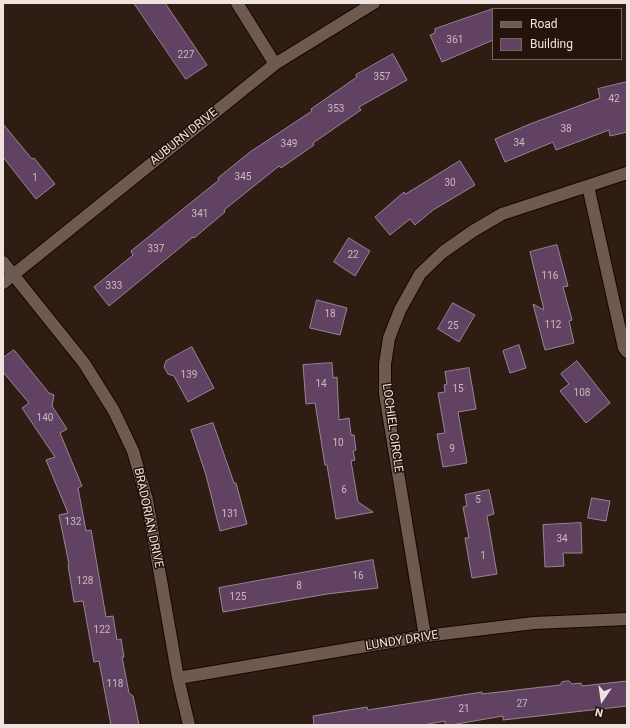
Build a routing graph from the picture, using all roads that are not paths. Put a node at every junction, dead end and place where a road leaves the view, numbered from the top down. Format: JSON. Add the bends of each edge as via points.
{"nodes":[{"id":1,"x":237,"y":3,"type":"edge"},
{"id":2,"x":374,"y":3,"type":"edge"},
{"id":3,"x":275,"y":64,"type":"junction"},
{"id":4,"x":627,"y":173,"type":"edge"},
{"id":5,"x":588,"y":186,"type":"junction"},
{"id":6,"x":3,"y":262,"type":"edge"},
{"id":7,"x":13,"y":276,"type":"junction"},
{"id":8,"x":3,"y":283,"type":"edge"},
{"id":9,"x":627,"y":352,"type":"edge"},
{"id":10,"x":627,"y":619,"type":"edge"},
{"id":11,"x":425,"y":636,"type":"junction"},
{"id":12,"x":178,"y":678,"type":"junction"},
{"id":13,"x":188,"y":725,"type":"edge"}],
"edges":[{"from":1,"to":3,"type":"street"},
{"from":2,"to":3,"type":"street","name":"AUBURN DRIVE"},
{"from":3,"to":7,"type":"street","name":"AUBURN DRIVE"},
{"from":4,"to":5,"type":"street","name":"LOCHIEL CIRCLE"},
{"from":5,"to":9,"type":"street","via":[[624,348]]},
{"from":5,"to":11,"type":"street","name":"LOCHIEL CIRCLE","via":[[502,214],[443,252],[420,274],[400,310],[389,338],[384,394]]},
{"from":6,"to":7,"type":"street","name":"BRADORIAN DRIVE"},
{"from":7,"to":8,"type":"street","name":"AUBURN DRIVE"},
{"from":7,"to":12,"type":"street","name":"BRADORIAN DRIVE","via":[[84,363],[114,411],[133,451],[147,500]]},
{"from":10,"to":11,"type":"street","name":"LUNDY DRIVE","via":[[534,623]]},
{"from":11,"to":12,"type":"street","name":"LUNDY DRIVE"},
{"from":12,"to":13,"type":"street","name":"BRADORIAN DRIVE"}]}
